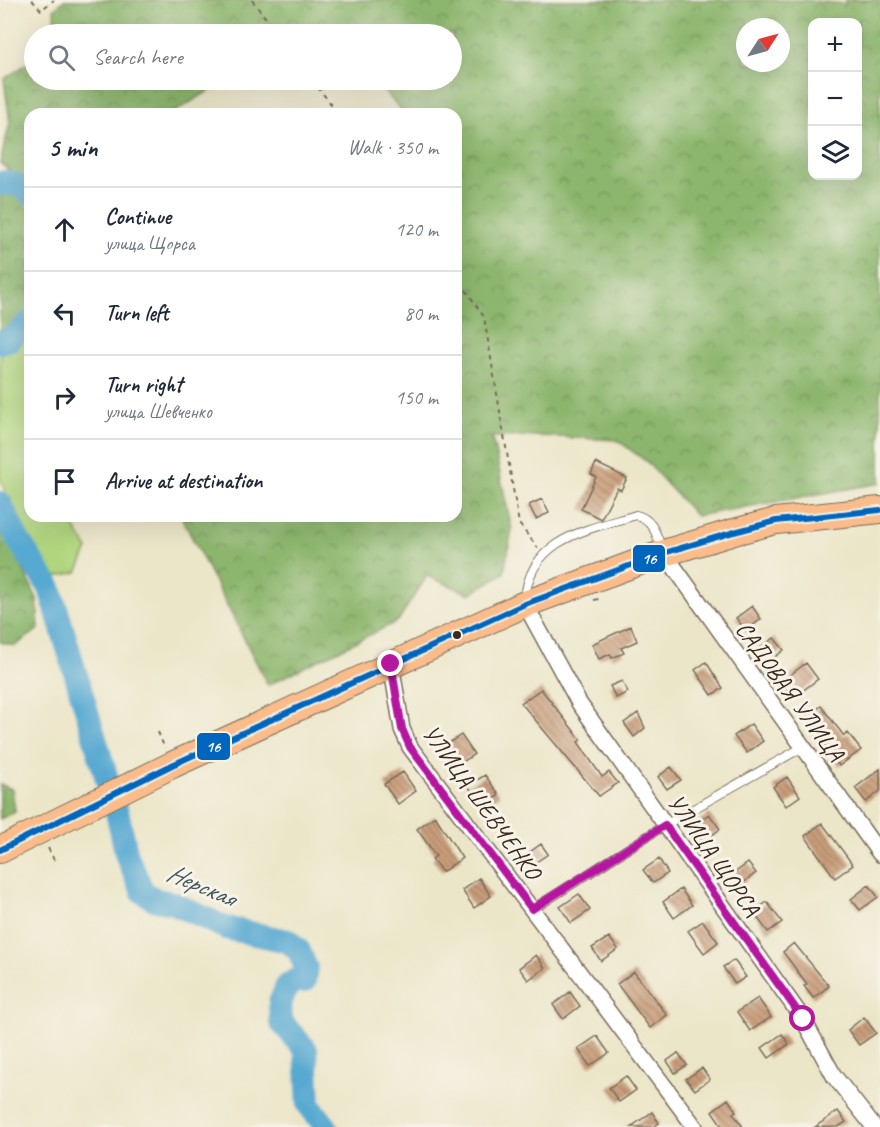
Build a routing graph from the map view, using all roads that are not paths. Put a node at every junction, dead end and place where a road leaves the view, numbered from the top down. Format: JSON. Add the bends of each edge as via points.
{"nodes":[{"id":1,"x":880,"y":510,"type":"edge"},
{"id":2,"x":664,"y":553,"type":"junction"},
{"id":3,"x":525,"y":604,"type":"junction"},
{"id":4,"x":391,"y":664,"type":"junction"},
{"id":5,"x":803,"y":747,"type":"junction"},
{"id":6,"x":665,"y":825,"type":"junction"},
{"id":7,"x":0,"y":850,"type":"edge"},
{"id":8,"x":880,"y":854,"type":"edge"},
{"id":9,"x":532,"y":909,"type":"junction"},
{"id":10,"x":695,"y":1127,"type":"edge"},
{"id":11,"x":874,"y":1127,"type":"edge"}],
"edges":[{"from":1,"to":2,"type":"highway","via":[[776,521]]},
{"from":2,"to":3,"type":"highway"},
{"from":2,"to":3,"type":"lane","via":[[652,525],[636,514],[573,534],[543,554],[527,578]]},
{"from":2,"to":5,"type":"street","name":"САДОВАЯ УЛИЦА"},
{"from":3,"to":4,"type":"highway"},
{"from":3,"to":6,"type":"street","name":"УЛИЦА ЩОРСА","via":[[579,703]]},
{"from":4,"to":7,"type":"highway"},
{"from":4,"to":9,"type":"street","name":"УЛИЦА ШЕВЧЕНКО","via":[[402,729],[410,747]]},
{"from":5,"to":6,"type":"lane"},
{"from":5,"to":8,"type":"street","name":"САДОВАЯ УЛИЦА"},
{"from":6,"to":9,"type":"lane"},
{"from":6,"to":11,"type":"street","name":"УЛИЦА ЩОРСА","via":[[803,1019],[834,1076]]},
{"from":9,"to":10,"type":"street","name":"УЛИЦА ШЕВЧЕНКО"}]}
